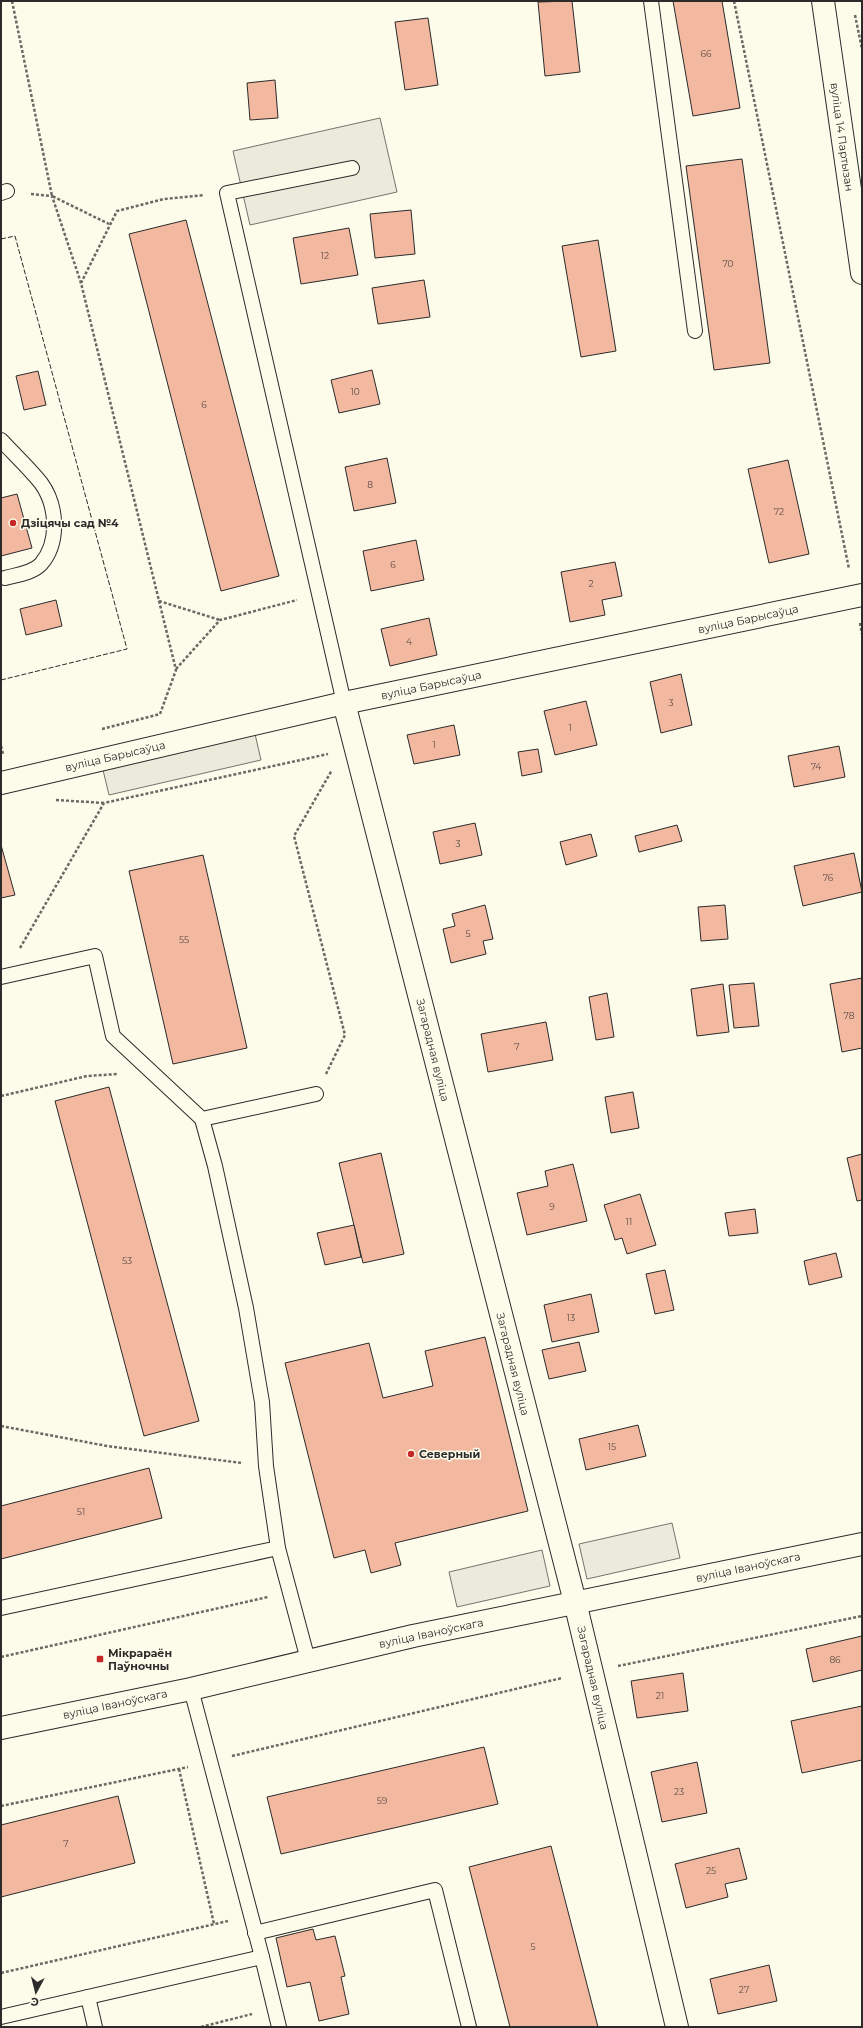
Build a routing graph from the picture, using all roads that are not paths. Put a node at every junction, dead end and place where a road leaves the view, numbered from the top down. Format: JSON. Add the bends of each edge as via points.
{"nodes":[{"id":1,"x":652,"y":1,"type":"edge"},
{"id":2,"x":823,"y":1,"type":"edge"},
{"id":3,"x":352,"y":168,"type":"dead end"},
{"id":4,"x":862,"y":273,"type":"edge"},
{"id":5,"x":695,"y":331,"type":"dead end"},
{"id":6,"x":1,"y":440,"type":"edge"},
{"id":7,"x":5,"y":578,"type":"dead end"},
{"id":8,"x":858,"y":596,"type":"edge"},
{"id":9,"x":344,"y":703,"type":"junction"},
{"id":10,"x":1,"y":783,"type":"edge"},
{"id":11,"x":2,"y":977,"type":"edge"},
{"id":12,"x":316,"y":1094,"type":"road end"},
{"id":13,"x":202,"y":1119,"type":"junction"},
{"id":14,"x":862,"y":1544,"type":"edge"},
{"id":15,"x":278,"y":1548,"type":"junction"},
{"id":16,"x":575,"y":1602,"type":"junction"},
{"id":17,"x":1,"y":1608,"type":"edge"},
{"id":18,"x":308,"y":1660,"type":"junction"},
{"id":19,"x":191,"y":1689,"type":"junction"},
{"id":20,"x":1,"y":1728,"type":"edge"},
{"id":21,"x":255,"y":1933,"type":"junction"},
{"id":22,"x":262,"y":1957,"type":"junction"},
{"id":23,"x":88,"y":1997,"type":"junction"},
{"id":24,"x":1,"y":2017,"type":"edge"},
{"id":25,"x":95,"y":2027,"type":"edge"},
{"id":26,"x":279,"y":2027,"type":"edge"},
{"id":27,"x":469,"y":2027,"type":"edge"},
{"id":28,"x":677,"y":2027,"type":"edge"}],
"edges":[{"from":1,"to":5,"type":"lane"},
{"from":2,"to":4,"type":"street","name":"вуліца 14 Партызан"},
{"from":3,"to":9,"type":"lane","via":[[227,192]]},
{"from":6,"to":7,"type":"lane","via":[[41,484],[52,503],[55,528],[50,549],[41,564],[30,571]]},
{"from":8,"to":9,"type":"street","name":"вуліца Барысаўца"},
{"from":9,"to":10,"type":"street","name":"вуліца Барысаўца"},
{"from":9,"to":16,"type":"street","name":"Загарадная вуліца","via":[[350,749]]},
{"from":11,"to":13,"type":"lane","via":[[95,956],[113,1036]]},
{"from":12,"to":13,"type":"lane"},
{"from":13,"to":15,"type":"lane","via":[[215,1166],[246,1308],[262,1402],[266,1466]]},
{"from":14,"to":16,"type":"street","name":"вуліца Іваноўскага"},
{"from":15,"to":17,"type":"lane"},
{"from":15,"to":18,"type":"lane"},
{"from":16,"to":18,"type":"street","name":"вуліца Іваноўскага"},
{"from":16,"to":28,"type":"street","name":"Загарадная вуліца"},
{"from":18,"to":19,"type":"street","name":"вуліца Іваноўскага"},
{"from":19,"to":20,"type":"street","name":"вуліца Іваноўскага"},
{"from":19,"to":21,"type":"lane"},
{"from":21,"to":22,"type":"lane"},
{"from":21,"to":27,"type":"lane","via":[[435,1890]]},
{"from":22,"to":23,"type":"lane"},
{"from":22,"to":26,"type":"lane"},
{"from":23,"to":24,"type":"lane"},
{"from":23,"to":25,"type":"lane"}]}
